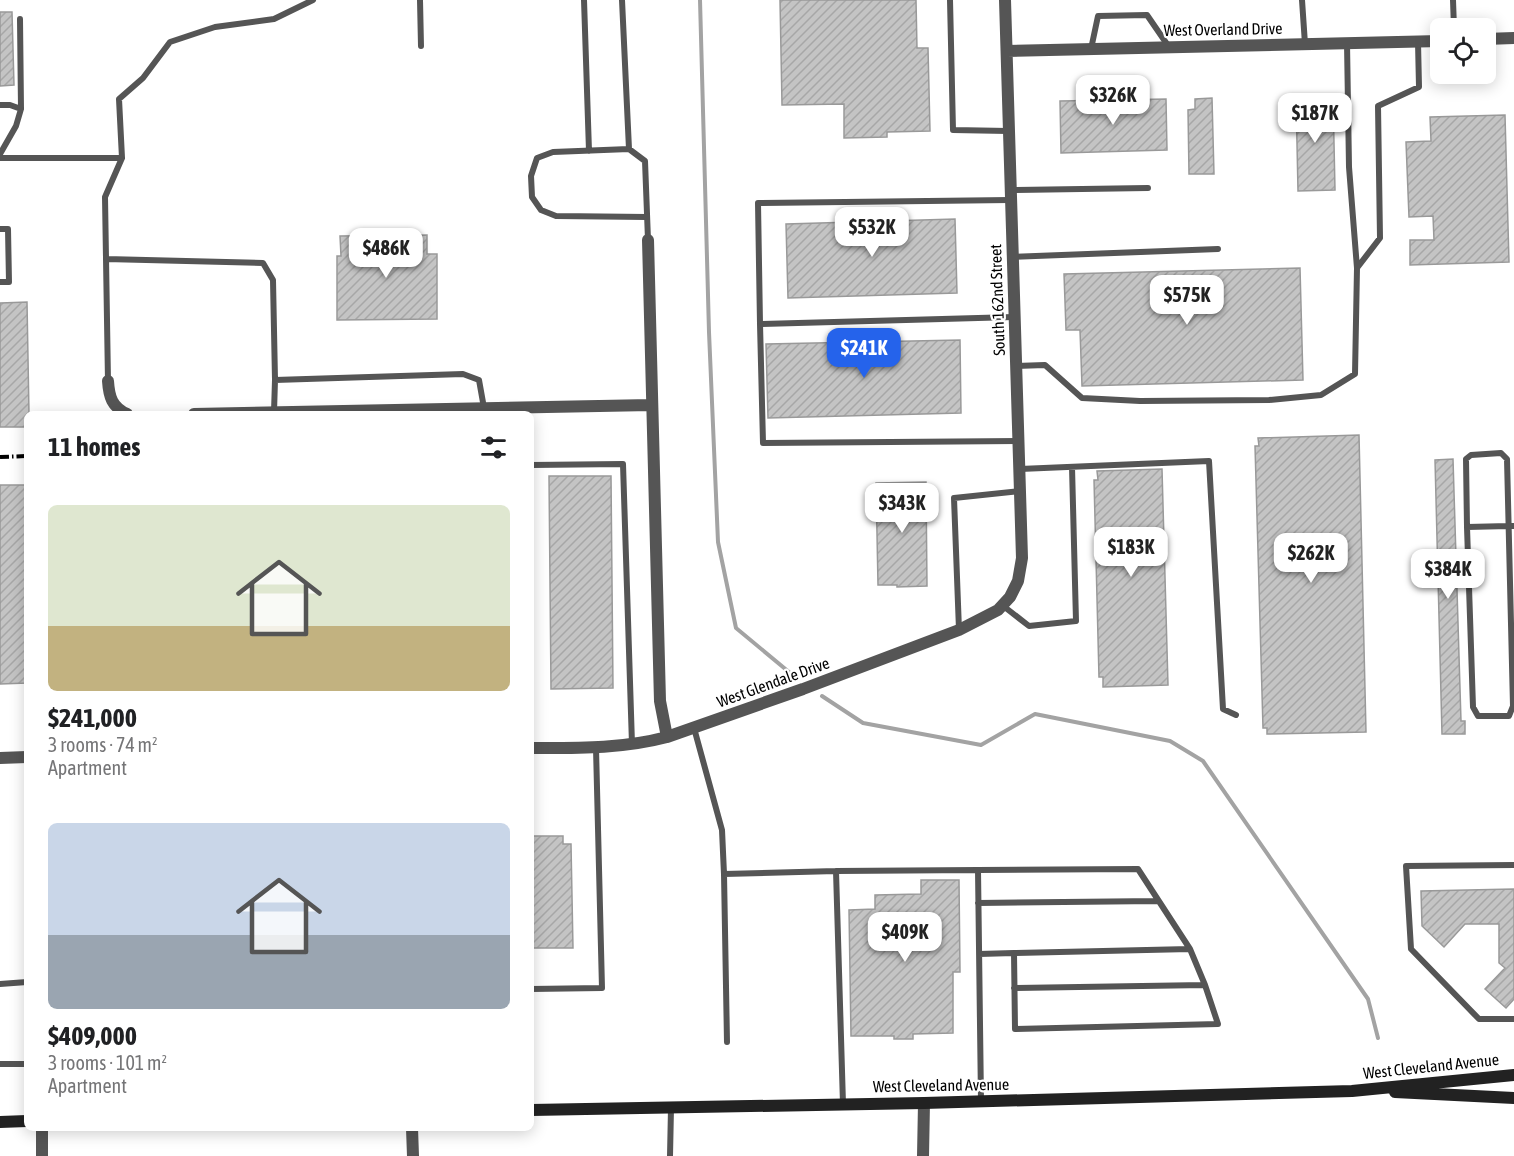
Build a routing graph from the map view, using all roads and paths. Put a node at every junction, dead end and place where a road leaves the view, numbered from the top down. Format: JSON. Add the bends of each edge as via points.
{"nodes":[{"id":1,"x":313,"y":0,"type":"edge"},
{"id":2,"x":420,"y":0,"type":"edge"},
{"id":3,"x":584,"y":0,"type":"edge"},
{"id":4,"x":622,"y":0,"type":"edge"},
{"id":5,"x":950,"y":0,"type":"edge"},
{"id":6,"x":1005,"y":0,"type":"edge"},
{"id":7,"x":1302,"y":0,"type":"edge"},
{"id":8,"x":1453,"y":0,"type":"edge"},
{"id":9,"x":1454,"y":18,"type":"edge"},
{"id":10,"x":20,"y":20,"type":"dead end"},
{"id":11,"x":1514,"y":38,"type":"edge"},
{"id":12,"x":1496,"y":39,"type":"edge"},
{"id":13,"x":1430,"y":40,"type":"edge"},
{"id":14,"x":1418,"y":41,"type":"junction"},
{"id":15,"x":1347,"y":43,"type":"junction"},
{"id":16,"x":1305,"y":44,"type":"junction"},
{"id":17,"x":421,"y":46,"type":"dead end"},
{"id":18,"x":1169,"y":47,"type":"junction"},
{"id":19,"x":1091,"y":49,"type":"junction"},
{"id":20,"x":1007,"y":51,"type":"junction"},
{"id":21,"x":0,"y":105,"type":"edge"},
{"id":22,"x":21,"y":109,"type":"junction"},
{"id":23,"x":1008,"y":131,"type":"junction"},
{"id":24,"x":629,"y":149,"type":"junction"},
{"id":25,"x":589,"y":151,"type":"junction"},
{"id":26,"x":0,"y":156,"type":"edge"},
{"id":27,"x":122,"y":158,"type":"junction"},
{"id":28,"x":1148,"y":188,"type":"dead end"},
{"id":29,"x":1010,"y":195,"type":"junction"},
{"id":30,"x":647,"y":217,"type":"junction"},
{"id":31,"x":0,"y":229,"type":"edge"},
{"id":32,"x":648,"y":240,"type":"joint"},
{"id":33,"x":1218,"y":249,"type":"dead end"},
{"id":34,"x":1012,"y":257,"type":"junction"},
{"id":35,"x":106,"y":260,"type":"junction"},
{"id":36,"x":1357,"y":268,"type":"junction"},
{"id":37,"x":0,"y":282,"type":"edge"},
{"id":38,"x":1014,"y":317,"type":"junction"},
{"id":39,"x":760,"y":324,"type":"junction"},
{"id":40,"x":1016,"y":366,"type":"junction"},
{"id":41,"x":275,"y":380,"type":"junction"},
{"id":42,"x":108,"y":381,"type":"joint"},
{"id":43,"x":651,"y":405,"type":"junction"},
{"id":44,"x":484,"y":409,"type":"junction"},
{"id":45,"x":122,"y":411,"type":"edge"},
{"id":46,"x":274,"y":411,"type":"edge"},
{"id":47,"x":379,"y":411,"type":"edge"},
{"id":48,"x":1018,"y":441,"type":"junction"},
{"id":49,"x":534,"y":465,"type":"edge"},
{"id":50,"x":1072,"y":467,"type":"junction"},
{"id":51,"x":1019,"y":469,"type":"junction"},
{"id":52,"x":1020,"y":491,"type":"junction"},
{"id":53,"x":1467,"y":526,"type":"junction"},
{"id":54,"x":1511,"y":526,"type":"edge"},
{"id":55,"x":1006,"y":601,"type":"junction"},
{"id":56,"x":959,"y":630,"type":"junction"},
{"id":57,"x":1236,"y":715,"type":"dead end"},
{"id":58,"x":694,"y":728,"type":"junction"},
{"id":59,"x":667,"y":737,"type":"junction"},
{"id":60,"x":632,"y":744,"type":"junction"},
{"id":61,"x":596,"y":747,"type":"junction"},
{"id":62,"x":534,"y":748,"type":"edge"},
{"id":63,"x":24,"y":757,"type":"edge"},
{"id":64,"x":0,"y":758,"type":"edge"},
{"id":65,"x":1514,"y":865,"type":"edge"},
{"id":66,"x":978,"y":870,"type":"junction"},
{"id":67,"x":836,"y":871,"type":"junction"},
{"id":68,"x":724,"y":874,"type":"junction"},
{"id":69,"x":1158,"y":901,"type":"junction"},
{"id":70,"x":978,"y":903,"type":"junction"},
{"id":71,"x":1190,"y":950,"type":"junction"},
{"id":72,"x":1014,"y":953,"type":"junction"},
{"id":73,"x":979,"y":954,"type":"junction"},
{"id":74,"x":24,"y":982,"type":"edge"},
{"id":75,"x":0,"y":984,"type":"edge"},
{"id":76,"x":1205,"y":985,"type":"junction"},
{"id":77,"x":534,"y":988,"type":"edge"},
{"id":78,"x":1014,"y":988,"type":"junction"},
{"id":79,"x":1514,"y":1019,"type":"edge"},
{"id":80,"x":727,"y":1042,"type":"dead end"},
{"id":81,"x":24,"y":1064,"type":"edge"},
{"id":82,"x":0,"y":1065,"type":"edge"},
{"id":83,"x":1514,"y":1075,"type":"edge"},
{"id":84,"x":1352,"y":1090,"type":"junction"},
{"id":85,"x":1514,"y":1098,"type":"edge"},
{"id":86,"x":981,"y":1101,"type":"junction"},
{"id":87,"x":924,"y":1103,"type":"junction"},
{"id":88,"x":843,"y":1104,"type":"junction"},
{"id":89,"x":671,"y":1108,"type":"junction"},
{"id":90,"x":534,"y":1110,"type":"edge"},
{"id":91,"x":24,"y":1121,"type":"edge"},
{"id":92,"x":0,"y":1122,"type":"edge"},
{"id":93,"x":42,"y":1131,"type":"edge"},
{"id":94,"x":412,"y":1131,"type":"edge"},
{"id":95,"x":42,"y":1156,"type":"edge"},
{"id":96,"x":413,"y":1156,"type":"edge"},
{"id":97,"x":670,"y":1156,"type":"edge"},
{"id":98,"x":923,"y":1156,"type":"edge"}],
"edges":[{"from":1,"to":27,"type":"lane","via":[[274,19],[215,27],[170,42],[143,78],[119,99]]},
{"from":2,"to":17,"type":"lane"},
{"from":3,"to":25,"type":"lane"},
{"from":4,"to":24,"type":"lane"},
{"from":5,"to":23,"type":"lane","via":[[953,130]]},
{"from":6,"to":20,"type":"street","name":"South 162nd Street"},
{"from":7,"to":16,"type":"lane"},
{"from":8,"to":9,"type":"lane"},
{"from":10,"to":22,"type":"lane"},
{"from":11,"to":12,"type":"street"},
{"from":13,"to":14,"type":"street","name":"West Overland Drive"},
{"from":14,"to":15,"type":"street","name":"West Overland Drive"},
{"from":14,"to":36,"type":"lane","via":[[1419,87],[1378,106],[1380,237]]},
{"from":15,"to":16,"type":"street","name":"West Overland Drive"},
{"from":15,"to":36,"type":"lane","via":[[1349,167]]},
{"from":16,"to":18,"type":"street","name":"West Overland Drive"},
{"from":18,"to":19,"type":"street","name":"West Overland Drive"},
{"from":18,"to":19,"type":"lane","via":[[1148,15],[1098,16]]},
{"from":19,"to":20,"type":"street","name":"West Overland Drive"},
{"from":20,"to":23,"type":"street","name":"South 162nd Street"},
{"from":21,"to":22,"type":"lane"},
{"from":22,"to":26,"type":"lane"},
{"from":23,"to":29,"type":"street","name":"South 162nd Street"},
{"from":24,"to":25,"type":"lane"},
{"from":24,"to":30,"type":"lane","via":[[645,161]]},
{"from":25,"to":30,"type":"lane","via":[[553,152],[537,158],[531,176],[532,197],[541,210],[555,216]]},
{"from":26,"to":27,"type":"lane"},
{"from":27,"to":35,"type":"lane","via":[[105,197]]},
{"from":28,"to":29,"type":"lane"},
{"from":29,"to":34,"type":"street","name":"South 162nd Street"},
{"from":29,"to":39,"type":"lane","via":[[758,203]]},
{"from":30,"to":32,"type":"lane"},
{"from":31,"to":37,"type":"lane","via":[[8,229],[9,282]]},
{"from":32,"to":43,"type":"street"},
{"from":33,"to":34,"type":"lane"},
{"from":34,"to":38,"type":"street","name":"South 162nd Street"},
{"from":35,"to":41,"type":"lane","via":[[263,263],[273,280]]},
{"from":35,"to":42,"type":"lane"},
{"from":36,"to":40,"type":"lane","via":[[1355,374],[1322,395],[1269,400],[1082,398],[1045,365]]},
{"from":38,"to":39,"type":"lane"},
{"from":38,"to":40,"type":"street","name":"South 162nd Street"},
{"from":39,"to":48,"type":"lane","via":[[763,443]]},
{"from":40,"to":48,"type":"street","name":"South 162nd Street"},
{"from":41,"to":44,"type":"lane","via":[[463,374],[479,380]]},
{"from":41,"to":46,"type":"lane"},
{"from":42,"to":45,"type":"street","via":[[110,399]]},
{"from":43,"to":44,"type":"street"},
{"from":43,"to":59,"type":"street","via":[[660,701]]},
{"from":44,"to":47,"type":"street"},
{"from":48,"to":51,"type":"street","name":"South 162nd Street"},
{"from":49,"to":60,"type":"lane","via":[[623,464]]},
{"from":50,"to":51,"type":"lane"},
{"from":50,"to":55,"type":"lane","via":[[1076,621],[1029,626]]},
{"from":50,"to":57,"type":"lane","via":[[1209,460],[1223,709]]},
{"from":51,"to":52,"type":"street","name":"South 162nd Street"},
{"from":52,"to":55,"type":"street","name":"South 162nd Street","via":[[1022,566]]},
{"from":52,"to":56,"type":"lane","via":[[954,498]]},
{"from":53,"to":54,"type":"lane"},
{"from":53,"to":54,"type":"lane","via":[[1466,459],[1471,455],[1501,453],[1507,459]]},
{"from":53,"to":54,"type":"lane","via":[[1473,707],[1478,716],[1509,716],[1513,706]]},
{"from":55,"to":56,"type":"street","name":"West Glendale Drive","via":[[998,610]]},
{"from":56,"to":58,"type":"street","name":"West Glendale Drive"},
{"from":58,"to":59,"type":"street","name":"West Glendale Drive"},
{"from":58,"to":68,"type":"lane","via":[[722,830]]},
{"from":59,"to":60,"type":"street","name":"West Glendale Drive"},
{"from":60,"to":61,"type":"street","name":"West Glendale Drive"},
{"from":61,"to":62,"type":"street","name":"West Glendale Drive"},
{"from":61,"to":77,"type":"lane","via":[[602,988]]},
{"from":63,"to":64,"type":"street"},
{"from":65,"to":79,"type":"lane","via":[[1406,866],[1411,949],[1479,1019]]},
{"from":66,"to":67,"type":"lane"},
{"from":66,"to":69,"type":"lane","via":[[1138,869]]},
{"from":66,"to":70,"type":"lane"},
{"from":67,"to":68,"type":"lane"},
{"from":67,"to":88,"type":"lane"},
{"from":68,"to":80,"type":"lane"},
{"from":69,"to":70,"type":"lane"},
{"from":69,"to":71,"type":"lane"},
{"from":70,"to":73,"type":"lane"},
{"from":71,"to":72,"type":"lane"},
{"from":71,"to":76,"type":"lane"},
{"from":72,"to":73,"type":"lane"},
{"from":72,"to":78,"type":"lane"},
{"from":73,"to":86,"type":"lane"},
{"from":74,"to":75,"type":"lane"},
{"from":76,"to":78,"type":"lane"},
{"from":76,"to":78,"type":"lane","via":[[1218,1024],[1015,1029]]},
{"from":81,"to":82,"type":"lane"},
{"from":83,"to":84,"type":"main road","name":"West Cleveland Avenue"},
{"from":84,"to":85,"type":"main road","name":"West Cleveland Avenue"},
{"from":84,"to":86,"type":"main road","name":"West Cleveland Avenue"},
{"from":86,"to":87,"type":"main road","name":"West Cleveland Avenue"},
{"from":87,"to":88,"type":"main road","name":"West Cleveland Avenue"},
{"from":87,"to":98,"type":"street"},
{"from":88,"to":89,"type":"main road","name":"West Cleveland Avenue"},
{"from":89,"to":90,"type":"main road","name":"West Cleveland Avenue"},
{"from":89,"to":97,"type":"lane"},
{"from":91,"to":92,"type":"main road"},
{"from":93,"to":95,"type":"street"},
{"from":94,"to":96,"type":"street"}]}
